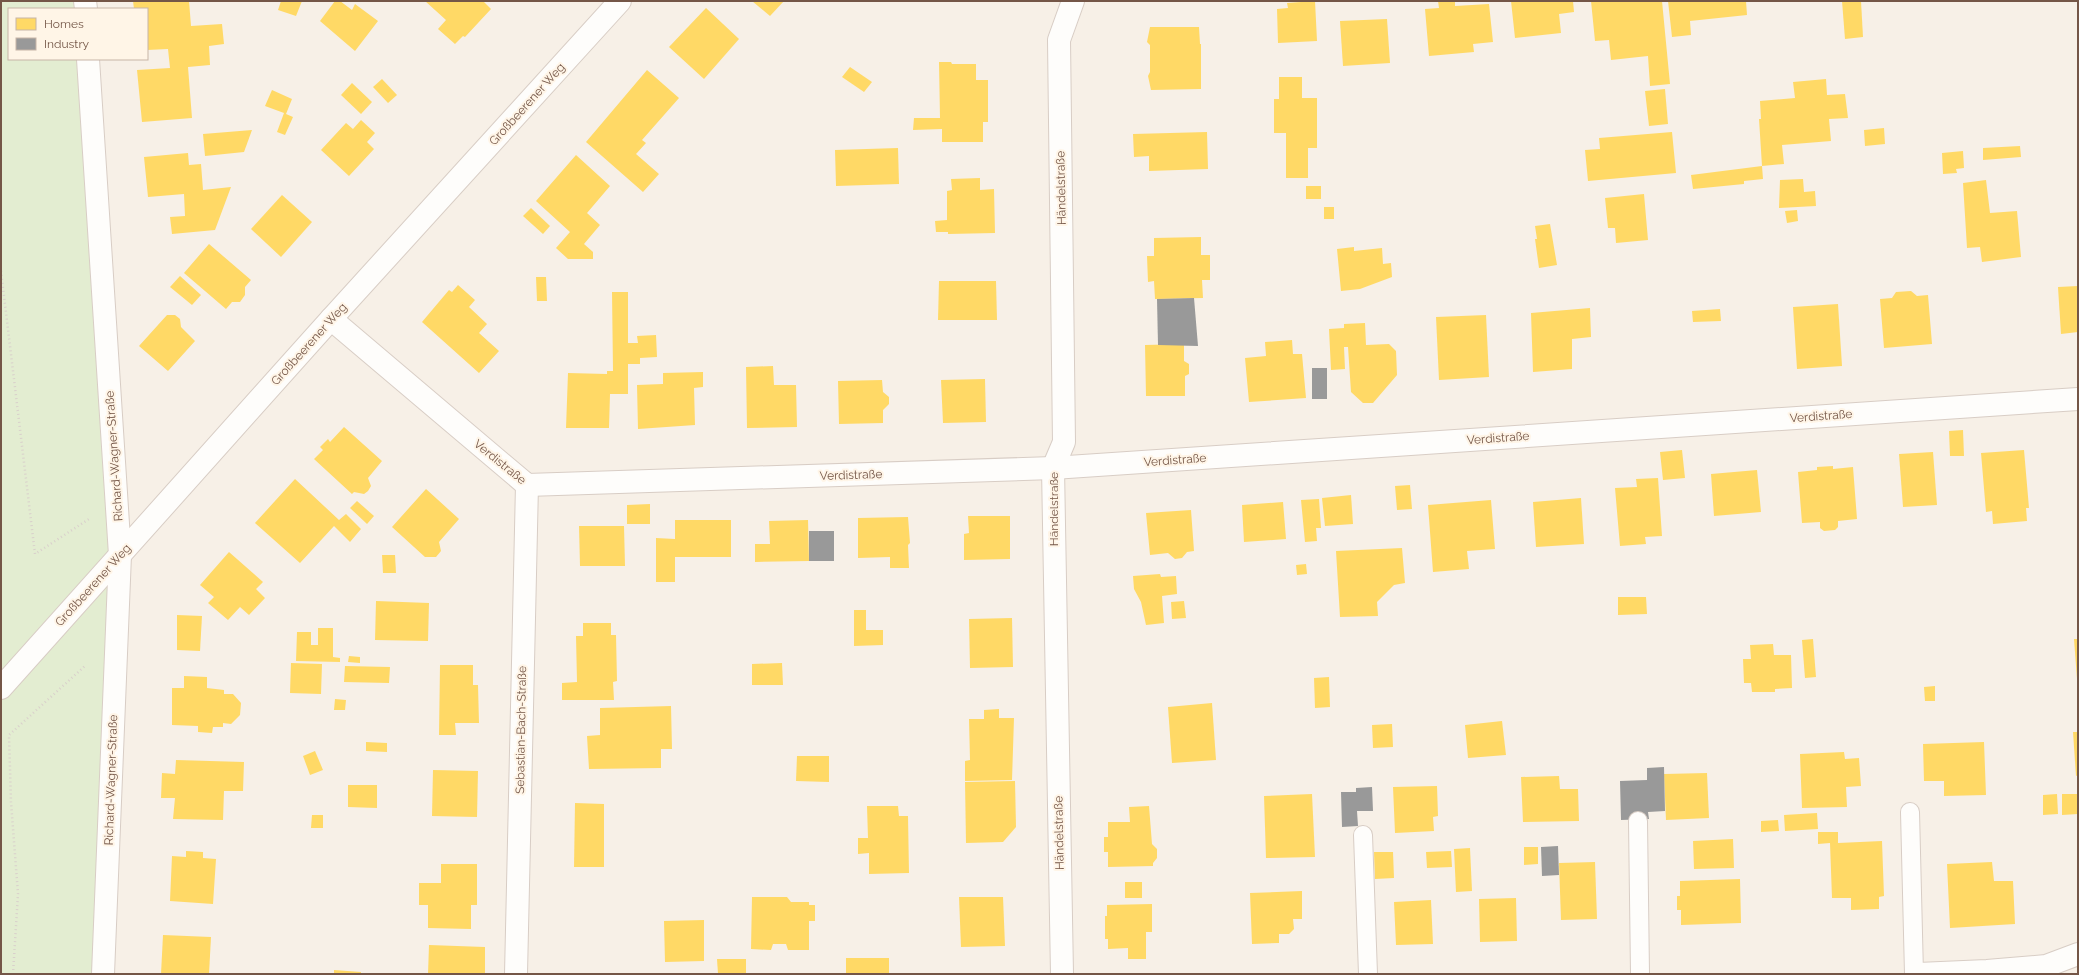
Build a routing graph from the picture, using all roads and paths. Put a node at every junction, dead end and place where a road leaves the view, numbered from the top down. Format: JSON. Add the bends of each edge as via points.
{"nodes":[{"id":1,"x":620,"y":1,"type":"edge"},
{"id":2,"x":1073,"y":1,"type":"edge"},
{"id":3,"x":88,"y":60,"type":"edge"},
{"id":4,"x":331,"y":319,"type":"junction"},
{"id":5,"x":2078,"y":399,"type":"edge"},
{"id":6,"x":1053,"y":468,"type":"junction"},
{"id":7,"x":526,"y":485,"type":"junction"},
{"id":8,"x":120,"y":554,"type":"junction"},
{"id":9,"x":1,"y":688,"type":"edge"},
{"id":10,"x":1910,"y":812,"type":"dead end"},
{"id":11,"x":1638,"y":821,"type":"dead end"},
{"id":12,"x":1363,"y":835,"type":"dead end"},
{"id":13,"x":2078,"y":954,"type":"edge"},
{"id":14,"x":104,"y":974,"type":"edge"},
{"id":15,"x":516,"y":974,"type":"edge"},
{"id":16,"x":1062,"y":974,"type":"edge"},
{"id":17,"x":1368,"y":974,"type":"edge"},
{"id":18,"x":1640,"y":974,"type":"edge"},
{"id":19,"x":1914,"y":974,"type":"edge"},
{"id":20,"x":1918,"y":974,"type":"edge"}],
"edges":[{"from":1,"to":4,"type":"street","name":"Großbeerener Weg"},
{"from":2,"to":6,"type":"street","name":"Händelstraße","via":[[1060,40],[1064,442]]},
{"from":3,"to":8,"type":"street","name":"Richard-Wagner-Straße"},
{"from":4,"to":7,"type":"street","name":"Verdistraße"},
{"from":4,"to":8,"type":"street","name":"Großbeerener Weg"},
{"from":5,"to":6,"type":"street","name":"Verdistraße"},
{"from":6,"to":7,"type":"street","name":"Verdistraße"},
{"from":6,"to":16,"type":"street","name":"Händelstraße"},
{"from":7,"to":15,"type":"street","name":"Sebastian-Bach-Straße"},
{"from":8,"to":9,"type":"street","name":"Großbeerener Weg"},
{"from":8,"to":14,"type":"street","name":"Richard-Wagner-Straße"},
{"from":10,"to":19,"type":"lane"},
{"from":11,"to":18,"type":"lane"},
{"from":12,"to":17,"type":"lane"},
{"from":13,"to":20,"type":"street","via":[[2046,966],[1987,972]]}]}
